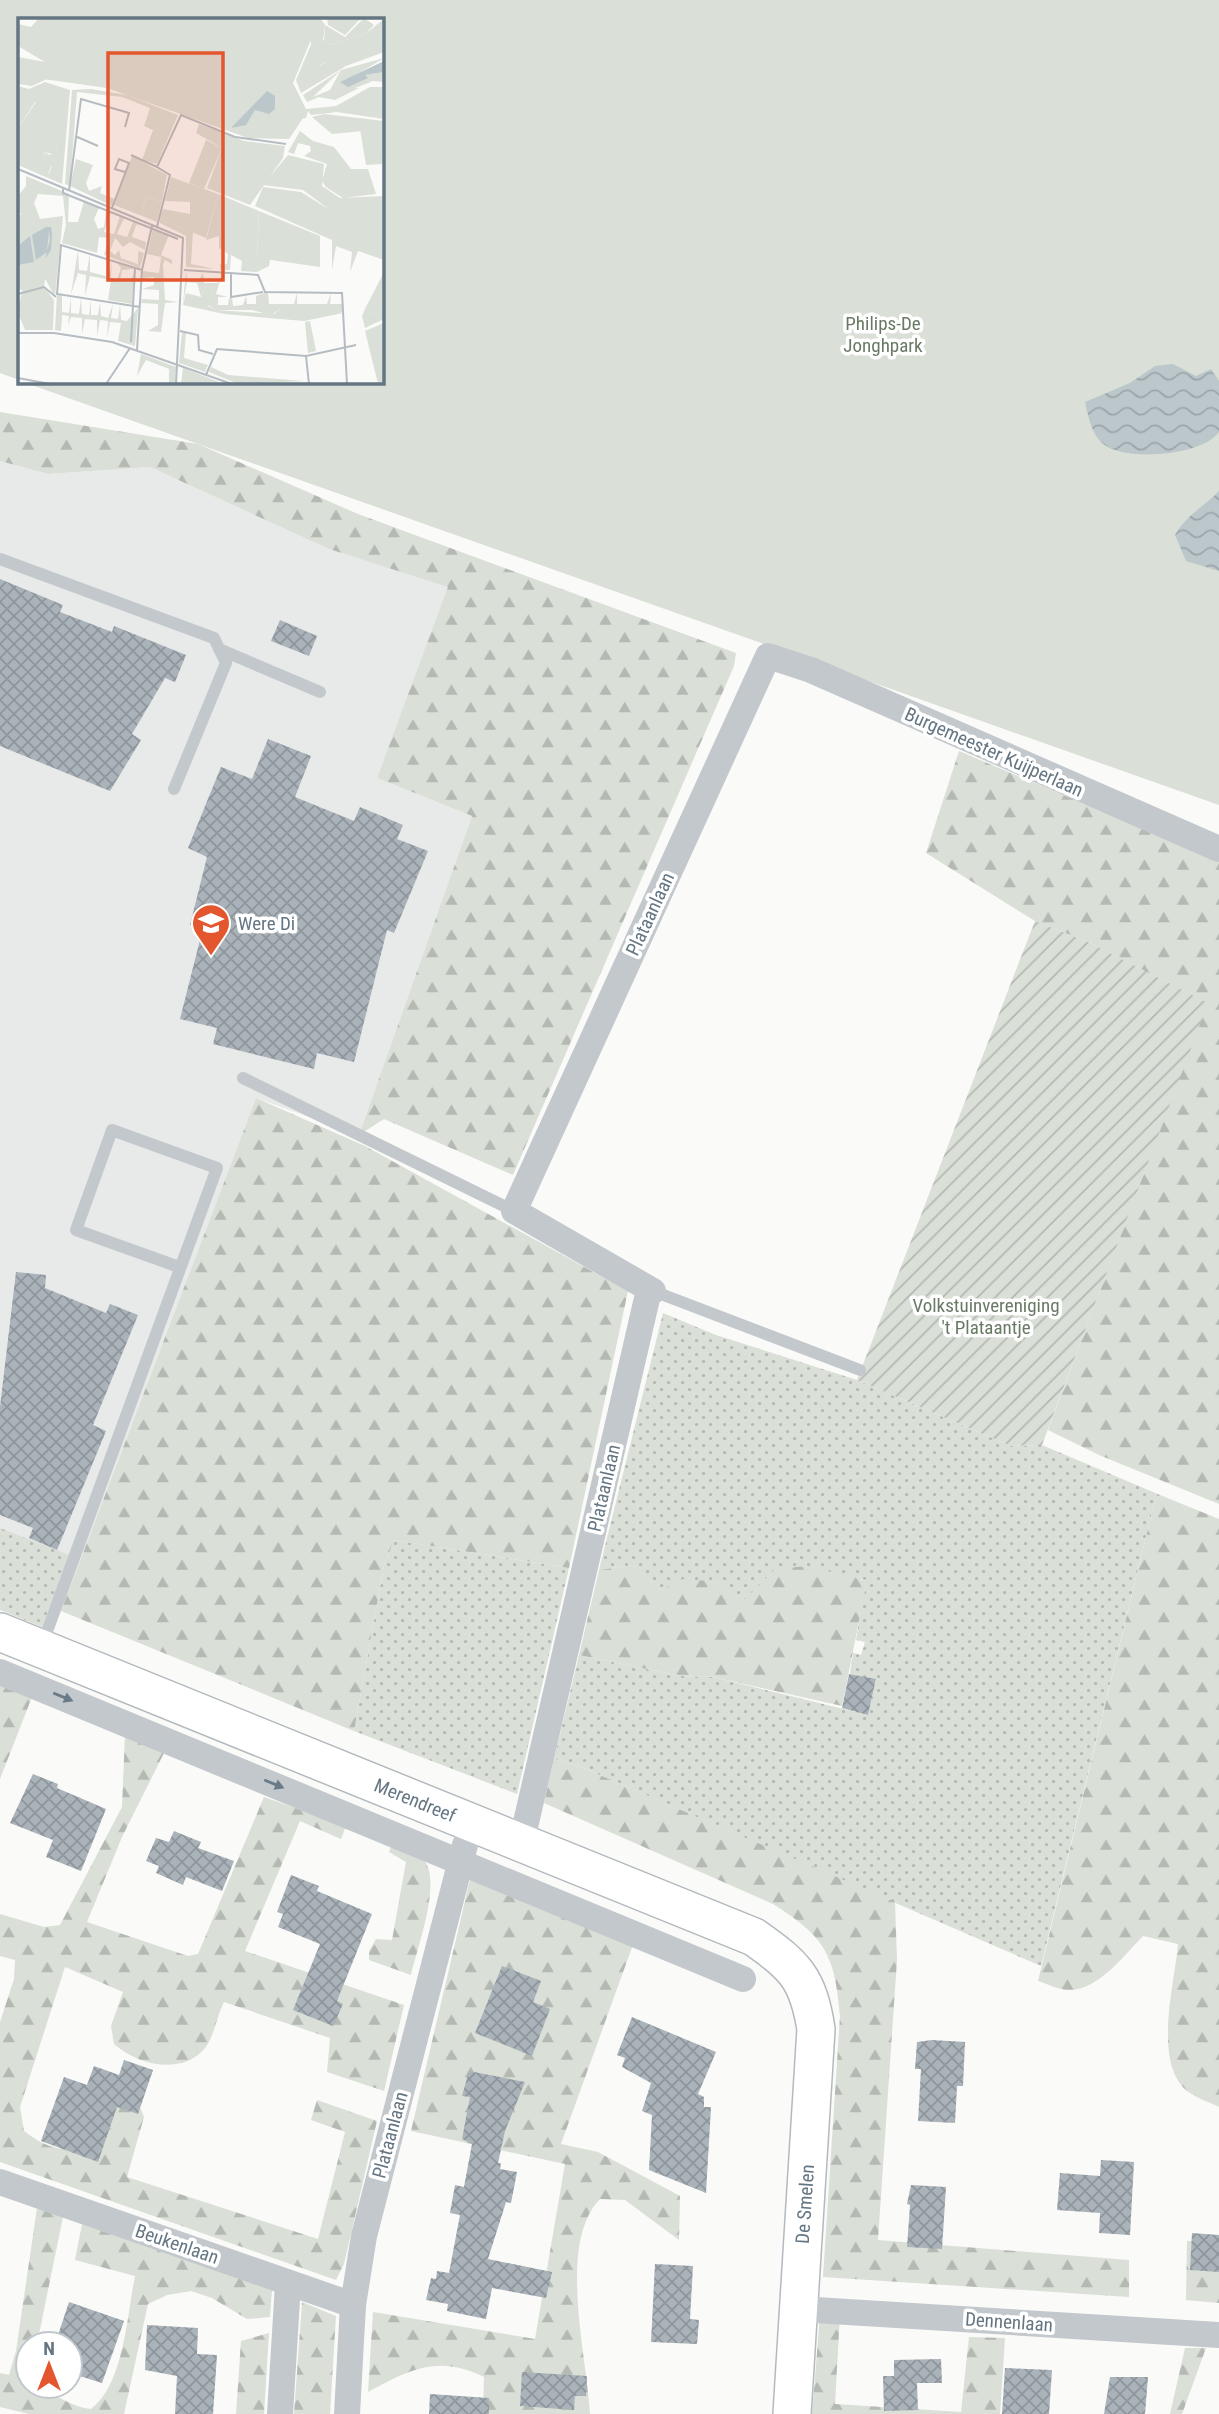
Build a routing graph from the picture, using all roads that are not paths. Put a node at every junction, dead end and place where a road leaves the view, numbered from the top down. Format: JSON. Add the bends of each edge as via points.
{"nodes":[{"id":1,"x":0,"y":559,"type":"edge"},
{"id":2,"x":219,"y":649,"type":"junction"},
{"id":3,"x":768,"y":656,"type":"joint"},
{"id":4,"x":320,"y":692,"type":"dead end"},
{"id":5,"x":174,"y":789,"type":"dead end"},
{"id":6,"x":1219,"y":849,"type":"edge"},
{"id":7,"x":243,"y":1078,"type":"dead end"},
{"id":8,"x":514,"y":1212,"type":"junction"},
{"id":9,"x":179,"y":1267,"type":"junction"},
{"id":10,"x":653,"y":1291,"type":"junction"},
{"id":11,"x":860,"y":1370,"type":"dead end"},
{"id":12,"x":0,"y":1632,"type":"edge"},
{"id":13,"x":41,"y":1649,"type":"junction"},
{"id":14,"x":0,"y":1672,"type":"edge"},
{"id":15,"x":472,"y":1824,"type":"junction"},
{"id":16,"x":521,"y":1844,"type":"junction"},
{"id":17,"x":461,"y":1861,"type":"junction"},
{"id":18,"x":743,"y":1979,"type":"dead end"},
{"id":19,"x":810,"y":1994,"type":"joint"},
{"id":20,"x":0,"y":2182,"type":"edge"},
{"id":21,"x":289,"y":2284,"type":"junction"},
{"id":22,"x":354,"y":2305,"type":"junction"},
{"id":23,"x":799,"y":2309,"type":"junction"},
{"id":24,"x":1219,"y":2335,"type":"edge"},
{"id":25,"x":280,"y":2414,"type":"edge"},
{"id":26,"x":347,"y":2414,"type":"edge"},
{"id":27,"x":792,"y":2414,"type":"edge"}],
"edges":[{"from":1,"to":2,"type":"lane","via":[[214,638]]},
{"from":2,"to":4,"type":"lane"},
{"from":2,"to":5,"type":"lane","via":[[226,663]]},
{"from":3,"to":6,"type":"street","name":"Burgemeester Kuijperlaan","via":[[811,670]]},
{"from":3,"to":8,"type":"street","name":"Plataanlaan"},
{"from":7,"to":8,"type":"lane"},
{"from":8,"to":10,"type":"street"},
{"from":9,"to":9,"type":"lane","via":[[216,1168],[112,1130],[76,1230]]},
{"from":9,"to":13,"type":"lane"},
{"from":10,"to":11,"type":"lane"},
{"from":10,"to":16,"type":"street","name":"Plataanlaan","via":[[648,1294]]},
{"from":12,"to":13,"type":"street","name":"Merendreef"},
{"from":13,"to":15,"type":"street","name":"Merendreef"},
{"from":14,"to":17,"type":"street","name":"Merendreef","one_way":true},
{"from":15,"to":16,"type":"street","name":"Merendreef"},
{"from":15,"to":17,"type":"street","name":"Plataanlaan"},
{"from":16,"to":19,"type":"street","name":"Merendreef","via":[[754,1937],[788,1961]]},
{"from":17,"to":18,"type":"street","name":"Merendreef"},
{"from":17,"to":22,"type":"street","name":"Plataanlaan","via":[[364,2236]]},
{"from":19,"to":23,"type":"street","name":"De Smelen","via":[[816,2029]]},
{"from":20,"to":21,"type":"street","name":"Beukenlaan"},
{"from":21,"to":22,"type":"street","name":"Beukenlaan"},
{"from":21,"to":25,"type":"street"},
{"from":22,"to":26,"type":"street","name":"Plataanlaan"},
{"from":23,"to":24,"type":"street","name":"Dennenlaan"},
{"from":23,"to":27,"type":"street","name":"De Smelen"}]}
